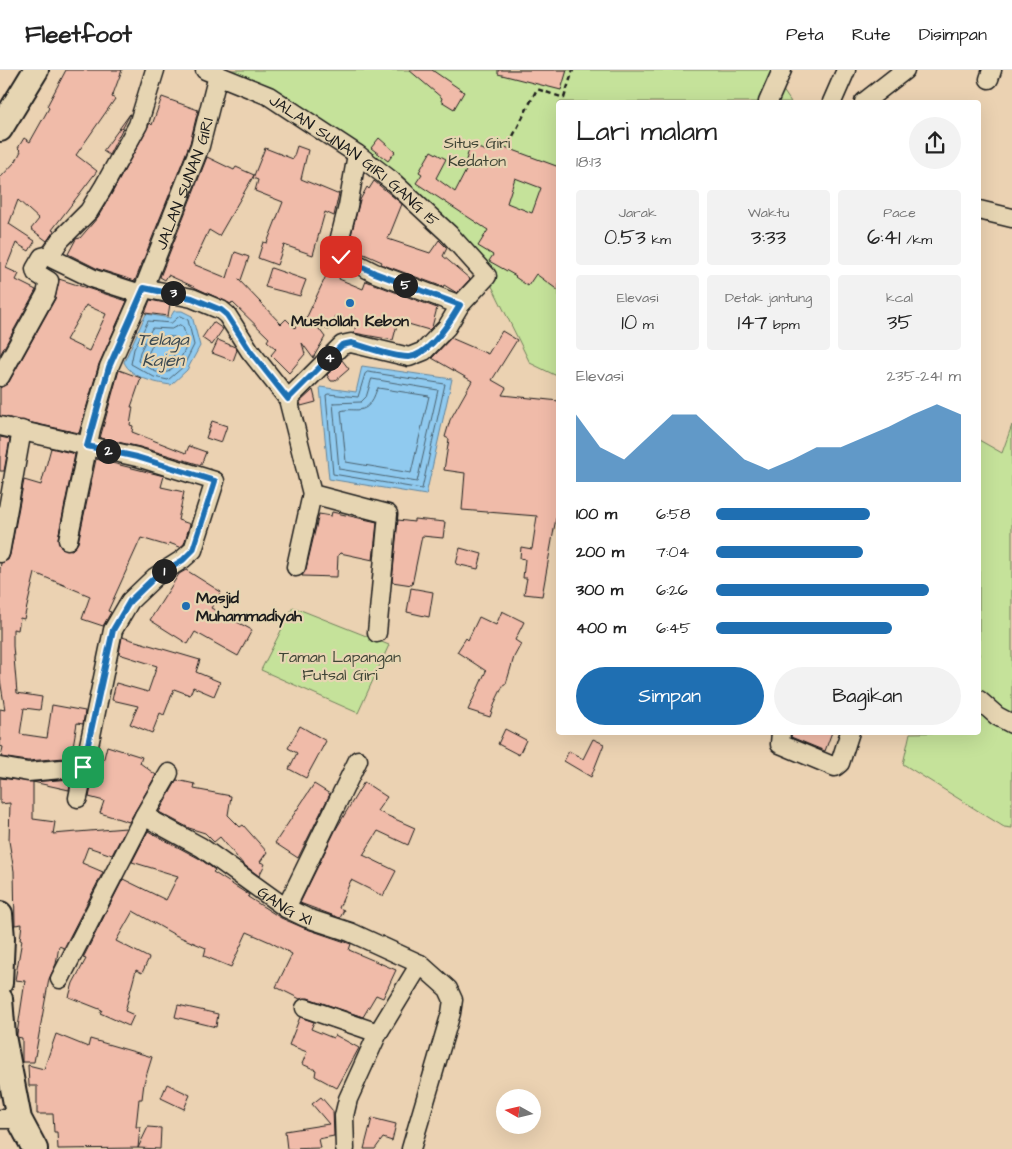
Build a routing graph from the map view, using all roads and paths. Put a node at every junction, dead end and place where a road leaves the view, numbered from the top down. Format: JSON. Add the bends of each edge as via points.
{"nodes":[{"id":1,"x":36,"y":70,"type":"edge"},
{"id":2,"x":155,"y":70,"type":"edge"},
{"id":3,"x":573,"y":70,"type":"edge"},
{"id":4,"x":782,"y":70,"type":"edge"},
{"id":5,"x":846,"y":70,"type":"edge"},
{"id":6,"x":905,"y":70,"type":"edge"},
{"id":7,"x":212,"y":73,"type":"edge"},
{"id":8,"x":769,"y":100,"type":"edge"},
{"id":9,"x":833,"y":100,"type":"edge"},
{"id":10,"x":867,"y":100,"type":"edge"},
{"id":11,"x":0,"y":129,"type":"edge"},
{"id":12,"x":509,"y":144,"type":"dead end"},
{"id":13,"x":357,"y":154,"type":"junction"},
{"id":14,"x":981,"y":210,"type":"edge"},
{"id":15,"x":1012,"y":218,"type":"edge"},
{"id":16,"x":50,"y":255,"type":"junction"},
{"id":17,"x":142,"y":291,"type":"junction"},
{"id":18,"x":460,"y":305,"type":"junction"},
{"id":19,"x":0,"y":377,"type":"edge"},
{"id":20,"x":288,"y":399,"type":"junction"},
{"id":21,"x":0,"y":426,"type":"edge"},
{"id":22,"x":22,"y":430,"type":"junction"},
{"id":23,"x":87,"y":446,"type":"junction"},
{"id":24,"x":312,"y":494,"type":"junction"},
{"id":25,"x":68,"y":540,"type":"dead end"},
{"id":26,"x":0,"y":553,"type":"edge"},
{"id":27,"x":296,"y":567,"type":"dead end"},
{"id":28,"x":377,"y":633,"type":"dead end"},
{"id":29,"x":981,"y":702,"type":"edge"},
{"id":30,"x":1012,"y":724,"type":"edge"},
{"id":31,"x":781,"y":735,"type":"edge"},
{"id":32,"x":849,"y":735,"type":"edge"},
{"id":33,"x":358,"y":760,"type":"dead end"},
{"id":34,"x":0,"y":767,"type":"edge"},
{"id":35,"x":84,"y":767,"type":"junction"},
{"id":36,"x":169,"y":773,"type":"dead end"},
{"id":37,"x":78,"y":798,"type":"dead end"},
{"id":38,"x":144,"y":816,"type":"junction"},
{"id":39,"x":286,"y":908,"type":"junction"},
{"id":40,"x":0,"y":914,"type":"edge"},
{"id":41,"x":420,"y":964,"type":"junction"},
{"id":42,"x":60,"y":979,"type":"dead end"},
{"id":43,"x":0,"y":983,"type":"edge"},
{"id":44,"x":0,"y":999,"type":"edge"},
{"id":45,"x":305,"y":1008,"type":"dead end"},
{"id":46,"x":378,"y":1034,"type":"junction"},
{"id":47,"x":1,"y":1036,"type":"edge"},
{"id":48,"x":10,"y":1119,"type":"edge"},
{"id":49,"x":35,"y":1149,"type":"edge"},
{"id":50,"x":345,"y":1149,"type":"edge"},
{"id":51,"x":411,"y":1149,"type":"edge"}],
"edges":[{"from":1,"to":11,"type":"main road"},
{"from":2,"to":16,"type":"street","via":[[138,125],[103,188],[89,211]]},
{"from":3,"to":12,"type":"path","via":[[564,98],[537,89]]},
{"from":4,"to":8,"type":"street"},
{"from":5,"to":9,"type":"street"},
{"from":6,"to":10,"type":"street"},
{"from":7,"to":13,"type":"street","name":"JALAN SUNAN GIRI GANG 15","via":[[269,96]]},
{"from":7,"to":17,"type":"street","name":"JALAN SUNAN GIRI","via":[[200,146]]},
{"from":13,"to":18,"type":"street","name":"JALAN SUNAN GIRI GANG 15","via":[[392,181],[449,234],[487,276]]},
{"from":13,"to":18,"type":"street","via":[[338,254],[375,273]]},
{"from":14,"to":15,"type":"street"},
{"from":16,"to":17,"type":"street","via":[[72,269]]},
{"from":16,"to":19,"type":"street","via":[[42,257],[35,268],[36,273],[49,281],[46,294]]},
{"from":17,"to":20,"type":"street","via":[[192,298],[221,310]]},
{"from":17,"to":23,"type":"street","name":"JALAN SUNAN GIRI","via":[[109,367]]},
{"from":18,"to":20,"type":"street","via":[[447,327],[424,351],[409,357],[351,343],[342,345]]},
{"from":20,"to":24,"type":"street"},
{"from":21,"to":22,"type":"street"},
{"from":22,"to":23,"type":"street"},
{"from":22,"to":26,"type":"street"},
{"from":23,"to":25,"type":"street","name":"JALAN SUNAN GIRI"},
{"from":23,"to":35,"type":"street","via":[[137,457],[215,481],[193,550],[155,577],[130,601],[113,630]]},
{"from":24,"to":27,"type":"street"},
{"from":24,"to":28,"type":"street","via":[[388,514]]},
{"from":29,"to":30,"type":"street"},
{"from":31,"to":32,"type":"street","via":[[780,744],[835,767],[840,763]]},
{"from":33,"to":39,"type":"street"},
{"from":34,"to":35,"type":"street","via":[[28,772]]},
{"from":35,"to":37,"type":"street"},
{"from":36,"to":38,"type":"street"},
{"from":38,"to":39,"type":"street","name":"GANG XI","via":[[201,847]]},
{"from":38,"to":42,"type":"street"},
{"from":39,"to":41,"type":"street","name":"GANG XI","via":[[350,932]]},
{"from":40,"to":43,"type":"main road"},
{"from":41,"to":46,"type":"street"},
{"from":41,"to":51,"type":"street","name":"GANG XI","via":[[448,989],[453,1000]]},
{"from":44,"to":47,"type":"main road"},
{"from":45,"to":46,"type":"street"},
{"from":46,"to":50,"type":"street","via":[[345,1107]]},
{"from":47,"to":48,"type":"main road"},
{"from":48,"to":49,"type":"main road"}]}
